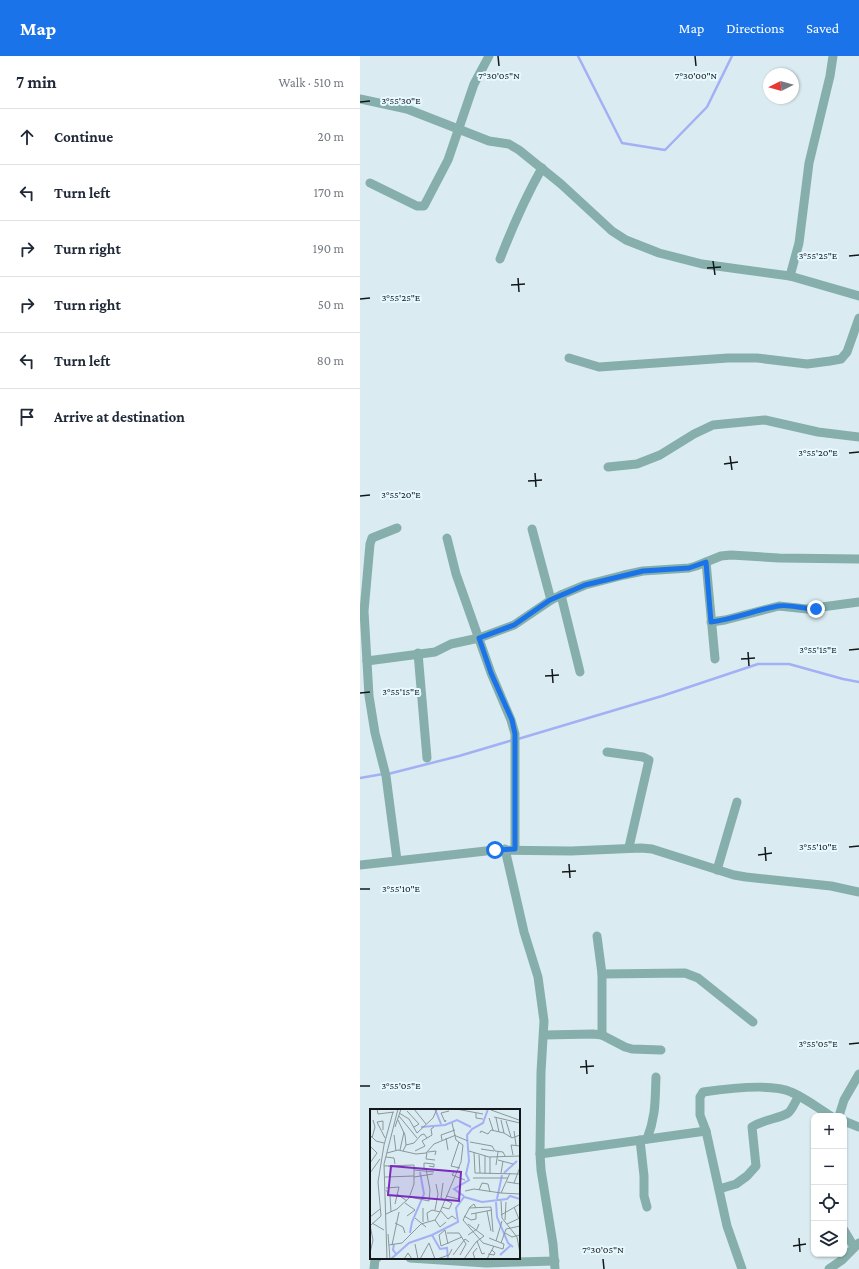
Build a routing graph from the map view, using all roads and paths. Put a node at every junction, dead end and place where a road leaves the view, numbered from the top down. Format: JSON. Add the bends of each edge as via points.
{"nodes":[{"id":1,"x":489,"y":56,"type":"edge"},
{"id":2,"x":833,"y":56,"type":"edge"},
{"id":3,"x":360,"y":99,"type":"edge"},
{"id":4,"x":458,"y":128,"type":"junction"},
{"id":5,"x":542,"y":168,"type":"junction"},
{"id":6,"x":370,"y":183,"type":"dead end"},
{"id":7,"x":500,"y":259,"type":"dead end"},
{"id":8,"x":790,"y":276,"type":"junction"},
{"id":9,"x":859,"y":295,"type":"edge"},
{"id":10,"x":859,"y":318,"type":"edge"},
{"id":11,"x":569,"y":358,"type":"dead end"},
{"id":12,"x":859,"y":437,"type":"edge"},
{"id":13,"x":608,"y":467,"type":"dead end"},
{"id":14,"x":397,"y":528,"type":"dead end"},
{"id":15,"x":532,"y":529,"type":"dead end"},
{"id":16,"x":447,"y":538,"type":"dead end"},
{"id":17,"x":859,"y":559,"type":"edge"},
{"id":18,"x":706,"y":562,"type":"junction"},
{"id":19,"x":561,"y":595,"type":"junction"},
{"id":20,"x":550,"y":600,"type":"junction"},
{"id":21,"x":859,"y":602,"type":"edge"},
{"id":22,"x":362,"y":611,"type":"edge"},
{"id":23,"x":711,"y":622,"type":"junction"},
{"id":24,"x":479,"y":638,"type":"junction"},
{"id":25,"x":418,"y":653,"type":"junction"},
{"id":26,"x":715,"y":658,"type":"dead end"},
{"id":27,"x":367,"y":661,"type":"junction"},
{"id":28,"x":580,"y":672,"type":"dead end"},
{"id":29,"x":365,"y":696,"type":"edge"},
{"id":30,"x":608,"y":752,"type":"dead end"},
{"id":31,"x":427,"y":758,"type":"dead end"},
{"id":32,"x":737,"y":802,"type":"dead end"},
{"id":33,"x":629,"y":848,"type":"junction"},
{"id":34,"x":505,"y":849,"type":"junction"},
{"id":35,"x":515,"y":849,"type":"junction"},
{"id":36,"x":397,"y":860,"type":"junction"},
{"id":37,"x":360,"y":865,"type":"edge"},
{"id":38,"x":717,"y":870,"type":"junction"},
{"id":39,"x":859,"y":892,"type":"edge"},
{"id":40,"x":597,"y":936,"type":"dead end"},
{"id":41,"x":602,"y":974,"type":"junction"},
{"id":42,"x":753,"y":1022,"type":"dead end"},
{"id":43,"x":544,"y":1035,"type":"junction"},
{"id":44,"x":602,"y":1035,"type":"junction"},
{"id":45,"x":661,"y":1050,"type":"dead end"},
{"id":46,"x":859,"y":1074,"type":"edge"},
{"id":47,"x":656,"y":1077,"type":"dead end"},
{"id":48,"x":799,"y":1096,"type":"junction"},
{"id":49,"x":825,"y":1113,"type":"edge"},
{"id":50,"x":840,"y":1113,"type":"edge"},
{"id":51,"x":847,"y":1122,"type":"edge"},
{"id":52,"x":859,"y":1127,"type":"edge"},
{"id":53,"x":706,"y":1131,"type":"junction"},
{"id":54,"x":644,"y":1140,"type":"junction"},
{"id":55,"x":540,"y":1154,"type":"junction"},
{"id":56,"x":719,"y":1189,"type":"junction"},
{"id":57,"x":647,"y":1207,"type":"dead end"},
{"id":58,"x":847,"y":1233,"type":"edge"},
{"id":59,"x":857,"y":1245,"type":"edge"},
{"id":60,"x":375,"y":1259,"type":"edge"},
{"id":61,"x":425,"y":1259,"type":"edge"},
{"id":62,"x":555,"y":1265,"type":"edge"},
{"id":63,"x":374,"y":1269,"type":"edge"},
{"id":64,"x":742,"y":1269,"type":"edge"},
{"id":65,"x":829,"y":1269,"type":"edge"}],
"edges":[{"from":1,"to":4,"type":"street","via":[[474,84]]},
{"from":2,"to":8,"type":"street","via":[[809,163],[799,243]]},
{"from":3,"to":4,"type":"street","via":[[407,109]]},
{"from":4,"to":5,"type":"street","via":[[489,141],[509,144]]},
{"from":4,"to":6,"type":"street","via":[[448,160],[424,206],[417,206]]},
{"from":5,"to":7,"type":"street","via":[[527,195]]},
{"from":5,"to":8,"type":"street","via":[[612,231],[626,240],[659,253],[702,264]]},
{"from":8,"to":9,"type":"street"},
{"from":10,"to":11,"type":"street","via":[[847,352],[841,359],[830,361],[807,364],[757,358],[728,358],[599,367]]},
{"from":12,"to":13,"type":"street","via":[[818,432],[764,420],[713,425],[660,456],[637,464]]},
{"from":14,"to":22,"type":"street","via":[[372,538]]},
{"from":15,"to":20,"type":"street"},
{"from":16,"to":24,"type":"street","via":[[456,574]]},
{"from":17,"to":18,"type":"street","via":[[731,555]]},
{"from":18,"to":19,"type":"street","via":[[689,568],[624,575],[585,585]]},
{"from":18,"to":23,"type":"street"},
{"from":19,"to":20,"type":"street"},
{"from":19,"to":28,"type":"street"},
{"from":20,"to":24,"type":"street","via":[[514,625]]},
{"from":21,"to":23,"type":"street","via":[[807,609],[779,606]]},
{"from":22,"to":27,"type":"street"},
{"from":23,"to":26,"type":"street"},
{"from":24,"to":25,"type":"street","via":[[451,644],[435,652]]},
{"from":24,"to":35,"type":"street","via":[[512,720],[515,734]]},
{"from":25,"to":27,"type":"street"},
{"from":25,"to":31,"type":"street"},
{"from":27,"to":29,"type":"street"},
{"from":29,"to":36,"type":"street","via":[[386,776]]},
{"from":30,"to":33,"type":"street","via":[[649,760]]},
{"from":32,"to":38,"type":"street"},
{"from":33,"to":35,"type":"street","via":[[571,851]]},
{"from":33,"to":38,"type":"street","via":[[652,849]]},
{"from":34,"to":35,"type":"street"},
{"from":34,"to":36,"type":"street"},
{"from":34,"to":43,"type":"street","via":[[524,932],[538,977]]},
{"from":36,"to":37,"type":"street"},
{"from":38,"to":39,"type":"street","via":[[746,878],[831,886]]},
{"from":40,"to":41,"type":"street"},
{"from":41,"to":42,"type":"street","via":[[684,973],[698,978]]},
{"from":41,"to":44,"type":"street"},
{"from":43,"to":44,"type":"street"},
{"from":43,"to":55,"type":"street"},
{"from":44,"to":45,"type":"street","via":[[632,1049]]},
{"from":46,"to":50,"type":"street","via":[[844,1100]]},
{"from":47,"to":54,"type":"street","via":[[653,1122]]},
{"from":48,"to":49,"type":"street"},
{"from":48,"to":53,"type":"street","via":[[770,1087],[703,1092],[700,1097],[700,1115]]},
{"from":48,"to":56,"type":"street","via":[[787,1114],[752,1127],[756,1166],[736,1184]]},
{"from":51,"to":52,"type":"street"},
{"from":53,"to":54,"type":"street"},
{"from":53,"to":56,"type":"street"},
{"from":54,"to":55,"type":"street"},
{"from":54,"to":57,"type":"street","via":[[644,1196]]},
{"from":55,"to":62,"type":"street"},
{"from":56,"to":64,"type":"street","via":[[727,1226]]},
{"from":58,"to":59,"type":"street"},
{"from":59,"to":65,"type":"street"},
{"from":60,"to":63,"type":"street"},
{"from":61,"to":62,"type":"street"}]}
